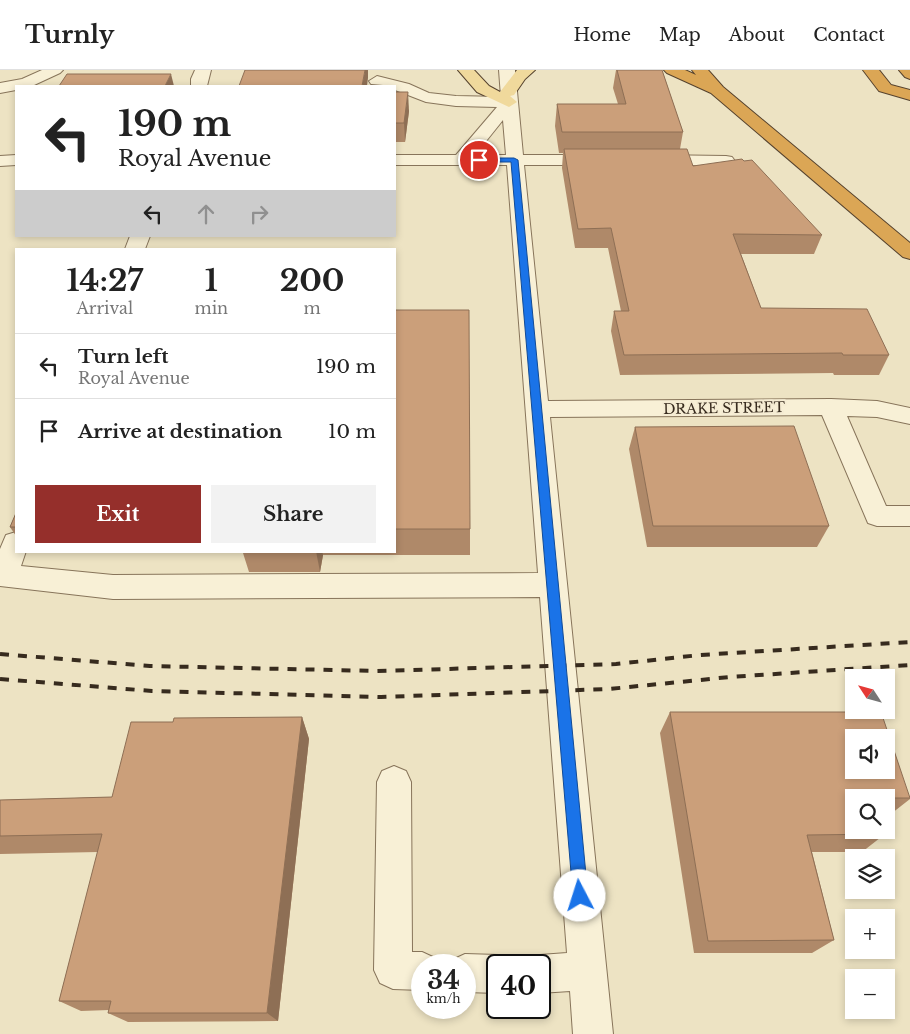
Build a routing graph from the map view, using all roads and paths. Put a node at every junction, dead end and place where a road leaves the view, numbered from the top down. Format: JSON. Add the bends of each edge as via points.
{"nodes":[{"id":1,"x":55,"y":70,"type":"edge"},
{"id":2,"x":203,"y":70,"type":"edge"},
{"id":3,"x":466,"y":70,"type":"edge"},
{"id":4,"x":527,"y":70,"type":"edge"},
{"id":5,"x":672,"y":70,"type":"edge"},
{"id":6,"x":700,"y":70,"type":"edge"},
{"id":7,"x":871,"y":70,"type":"edge"},
{"id":8,"x":907,"y":70,"type":"edge"},
{"id":9,"x":362,"y":71,"type":"edge"},
{"id":10,"x":910,"y":74,"type":"edge"},
{"id":11,"x":378,"y":77,"type":"edge"},
{"id":12,"x":15,"y":85,"type":"edge"},
{"id":13,"x":16,"y":85,"type":"edge"},
{"id":14,"x":199,"y":85,"type":"edge"},
{"id":15,"x":0,"y":88,"type":"edge"},
{"id":16,"x":508,"y":88,"type":"edge"},
{"id":17,"x":717,"y":90,"type":"junction"},
{"id":18,"x":910,"y":95,"type":"edge"},
{"id":19,"x":15,"y":160,"type":"edge"},
{"id":20,"x":396,"y":160,"type":"edge"},
{"id":21,"x":461,"y":160,"type":"junction"},
{"id":22,"x":514,"y":160,"type":"junction"},
{"id":23,"x":619,"y":160,"type":"edge"},
{"id":24,"x":639,"y":160,"type":"edge"},
{"id":25,"x":0,"y":161,"type":"edge"},
{"id":26,"x":726,"y":161,"type":"edge"},
{"id":27,"x":910,"y":253,"type":"edge"},
{"id":28,"x":831,"y":407,"type":"junction"},
{"id":29,"x":537,"y":409,"type":"junction"},
{"id":30,"x":910,"y":416,"type":"edge"},
{"id":31,"x":910,"y":516,"type":"edge"},
{"id":32,"x":15,"y":546,"type":"edge"},
{"id":33,"x":552,"y":585,"type":"junction"},
{"id":34,"x":394,"y":782,"type":"dead end"},
{"id":35,"x":411,"y":971,"type":"edge"},
{"id":36,"x":587,"y":971,"type":"junction"},
{"id":37,"x":551,"y":973,"type":"edge"},
{"id":38,"x":593,"y":1034,"type":"edge"}],
"edges":[{"from":1,"to":13,"type":"street"},
{"from":2,"to":14,"type":"street"},
{"from":3,"to":16,"type":"main road","via":[[483,89]]},
{"from":4,"to":16,"type":"main road"},
{"from":5,"to":17,"type":"highway"},
{"from":6,"to":17,"type":"highway"},
{"from":7,"to":18,"type":"highway","via":[[885,88]]},
{"from":8,"to":10,"type":"highway"},
{"from":9,"to":11,"type":"street"},
{"from":11,"to":16,"type":"street","via":[[426,97],[456,101]]},
{"from":12,"to":15,"type":"street"},
{"from":16,"to":21,"type":"street"},
{"from":16,"to":22,"type":"street"},
{"from":17,"to":27,"type":"highway"},
{"from":19,"to":25,"type":"street"},
{"from":20,"to":21,"type":"street"},
{"from":21,"to":22,"type":"street"},
{"from":22,"to":23,"type":"street"},
{"from":22,"to":29,"type":"street"},
{"from":24,"to":26,"type":"street"},
{"from":28,"to":29,"type":"street","name":"DRAKE STREET"},
{"from":28,"to":30,"type":"street","name":"DRAKE STREET","via":[[877,409]]},
{"from":28,"to":31,"type":"street","via":[[876,516]]},
{"from":29,"to":33,"type":"street"},
{"from":32,"to":33,"type":"street","via":[[3,576],[113,587]]},
{"from":33,"to":36,"type":"street"},
{"from":34,"to":35,"type":"street","via":[[393,970]]},
{"from":36,"to":37,"type":"street"},
{"from":36,"to":38,"type":"street"}]}
